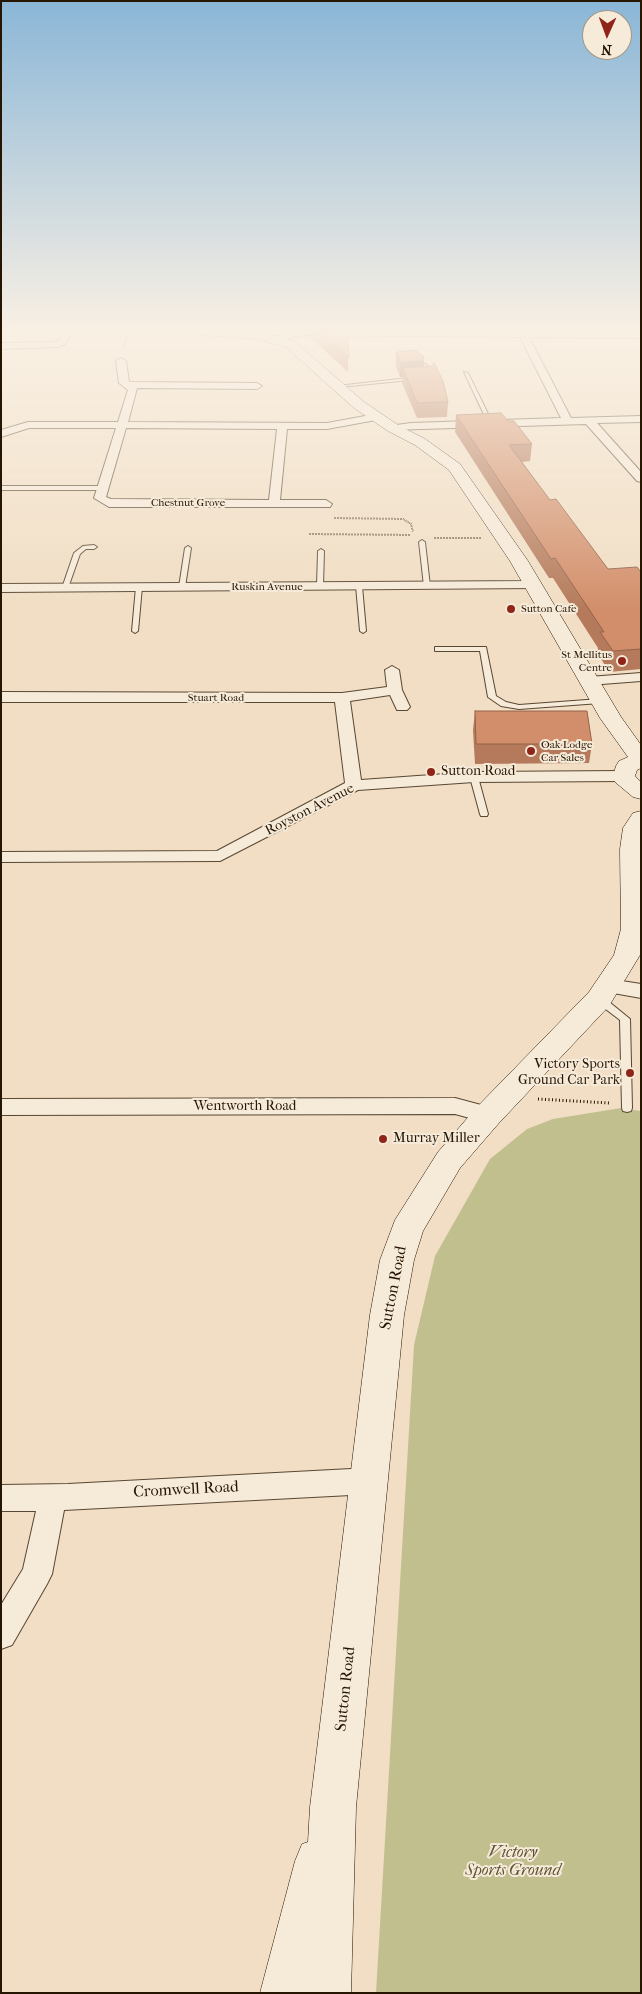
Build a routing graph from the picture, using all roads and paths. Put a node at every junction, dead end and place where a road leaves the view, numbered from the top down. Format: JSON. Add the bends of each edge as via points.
{"nodes":[{"id":1,"x":121,"y":424,"type":"edge"},
{"id":2,"x":340,"y":424,"type":"edge"},
{"id":3,"x":387,"y":424,"type":"edge"},
{"id":4,"x":463,"y":424,"type":"edge"},
{"id":5,"x":592,"y":424,"type":"edge"},
{"id":6,"x":28,"y":425,"type":"joint"},
{"id":7,"x":120,"y":427,"type":"junction"},
{"id":8,"x":282,"y":427,"type":"junction"},
{"id":9,"x":394,"y":428,"type":"junction"},
{"id":10,"x":1,"y":434,"type":"edge"},
{"id":11,"x":641,"y":479,"type":"edge"},
{"id":12,"x":1,"y":488,"type":"edge"},
{"id":13,"x":103,"y":488,"type":"junction"},
{"id":14,"x":326,"y":489,"type":"dead end"},
{"id":15,"x":274,"y":504,"type":"junction"},
{"id":16,"x":326,"y":504,"type":"junction"},
{"id":17,"x":326,"y":518,"type":"dead end"},
{"id":18,"x":309,"y":534,"type":"dead end"},
{"id":19,"x":414,"y":535,"type":"dead end"},
{"id":20,"x":422,"y":542,"type":"dead end"},
{"id":21,"x":94,"y":547,"type":"dead end"},
{"id":22,"x":188,"y":548,"type":"dead end"},
{"id":23,"x":321,"y":551,"type":"dead end"},
{"id":24,"x":534,"y":585,"type":"junction"},
{"id":25,"x":320,"y":586,"type":"junction"},
{"id":26,"x":359,"y":586,"type":"junction"},
{"id":27,"x":427,"y":586,"type":"junction"},
{"id":28,"x":139,"y":587,"type":"junction"},
{"id":29,"x":182,"y":587,"type":"junction"},
{"id":30,"x":1,"y":588,"type":"edge"},
{"id":31,"x":65,"y":588,"type":"junction"},
{"id":32,"x":135,"y":631,"type":"dead end"},
{"id":33,"x":363,"y":631,"type":"dead end"},
{"id":34,"x":438,"y":650,"type":"dead end"},
{"id":35,"x":392,"y":670,"type":"dead end"},
{"id":36,"x":641,"y":677,"type":"edge"},
{"id":37,"x":589,"y":681,"type":"junction"},
{"id":38,"x":395,"y":690,"type":"junction"},
{"id":39,"x":1,"y":697,"type":"edge"},
{"id":40,"x":342,"y":698,"type":"junction"},
{"id":41,"x":600,"y":701,"type":"junction"},
{"id":42,"x":402,"y":707,"type":"dead end"},
{"id":43,"x":640,"y":759,"type":"edge"},
{"id":44,"x":624,"y":776,"type":"junction"},
{"id":45,"x":474,"y":777,"type":"junction"},
{"id":46,"x":354,"y":785,"type":"junction"},
{"id":47,"x":641,"y":792,"type":"edge"},
{"id":48,"x":484,"y":814,"type":"dead end"},
{"id":49,"x":641,"y":818,"type":"edge"},
{"id":50,"x":1,"y":856,"type":"edge"},
{"id":51,"x":637,"y":930,"type":"edge"},
{"id":52,"x":616,"y":992,"type":"edge"},
{"id":53,"x":498,"y":1106,"type":"junction"},
{"id":54,"x":626,"y":1106,"type":"joint"},
{"id":55,"x":1,"y":1107,"type":"edge"},
{"id":56,"x":370,"y":1481,"type":"junction"},
{"id":57,"x":53,"y":1497,"type":"junction"},
{"id":58,"x":1,"y":1498,"type":"edge"},
{"id":59,"x":1,"y":1634,"type":"edge"},
{"id":60,"x":333,"y":1806,"type":"junction"},
{"id":61,"x":285,"y":1993,"type":"edge"},
{"id":62,"x":326,"y":1993,"type":"edge"}],
"edges":[{"from":1,"to":7,"type":"street"},
{"from":2,"to":8,"type":"street"},
{"from":3,"to":9,"type":"main road"},
{"from":4,"to":9,"type":"street"},
{"from":5,"to":11,"type":"street"},
{"from":6,"to":7,"type":"street"},
{"from":6,"to":10,"type":"street"},
{"from":7,"to":8,"type":"street"},
{"from":7,"to":13,"type":"street"},
{"from":8,"to":15,"type":"street"},
{"from":9,"to":24,"type":"main road","via":[[454,467]]},
{"from":12,"to":13,"type":"lane"},
{"from":13,"to":15,"type":"street","name":"Chestnut Grove","via":[[100,498],[109,502]]},
{"from":14,"to":16,"type":"street"},
{"from":15,"to":16,"type":"street"},
{"from":16,"to":17,"type":"street"},
{"from":18,"to":19,"type":"path"},
{"from":20,"to":27,"type":"lane"},
{"from":21,"to":31,"type":"lane","via":[[85,547],[77,552]]},
{"from":22,"to":29,"type":"lane"},
{"from":23,"to":25,"type":"lane"},
{"from":24,"to":27,"type":"street","name":"Ruskin Avenue"},
{"from":24,"to":37,"type":"main road"},
{"from":25,"to":26,"type":"street","name":"Ruskin Avenue"},
{"from":25,"to":29,"type":"street","name":"Ruskin Avenue"},
{"from":26,"to":27,"type":"street","name":"Ruskin Avenue"},
{"from":26,"to":33,"type":"lane"},
{"from":28,"to":29,"type":"street","name":"Ruskin Avenue"},
{"from":28,"to":31,"type":"street","name":"Ruskin Avenue"},
{"from":28,"to":32,"type":"lane"},
{"from":30,"to":31,"type":"street","name":"Ruskin Avenue"},
{"from":34,"to":41,"type":"lane","via":[[483,649],[492,698],[504,704],[519,707]]},
{"from":35,"to":38,"type":"street"},
{"from":36,"to":37,"type":"street"},
{"from":37,"to":41,"type":"main road"},
{"from":38,"to":40,"type":"street","name":"Stuart Road"},
{"from":38,"to":42,"type":"street"},
{"from":39,"to":40,"type":"street","name":"Stuart Road"},
{"from":40,"to":46,"type":"street"},
{"from":41,"to":43,"type":"main road"},
{"from":43,"to":44,"type":"main road","via":[[627,766]]},
{"from":44,"to":45,"type":"street","name":"Royston Avenue"},
{"from":44,"to":47,"type":"main road","via":[[632,788]]},
{"from":45,"to":46,"type":"street","name":"Royston Avenue"},
{"from":45,"to":48,"type":"lane"},
{"from":46,"to":50,"type":"street","name":"Royston Avenue","via":[[220,856]]},
{"from":49,"to":51,"type":"main road","name":"Sutton Road","via":[[635,828],[632,849]]},
{"from":51,"to":52,"type":"main road","name":"Sutton Road"},
{"from":52,"to":53,"type":"main road","name":"Sutton Road"},
{"from":52,"to":54,"type":"lane","via":[[625,1019]]},
{"from":53,"to":54,"type":"path"},
{"from":53,"to":55,"type":"street","name":"Wentworth Road"},
{"from":53,"to":56,"type":"main road","name":"Sutton Road","via":[[449,1160],[407,1229],[392,1282],[387,1315]]},
{"from":56,"to":57,"type":"street","name":"Cromwell Road"},
{"from":56,"to":60,"type":"main road","name":"Sutton Road"},
{"from":57,"to":58,"type":"street","name":"Cromwell Road"},
{"from":57,"to":59,"type":"street","via":[[37,1574]]},
{"from":60,"to":61,"type":"main road","name":"Sutton Road"},
{"from":60,"to":62,"type":"main road","name":"Sutton Road"}]}
